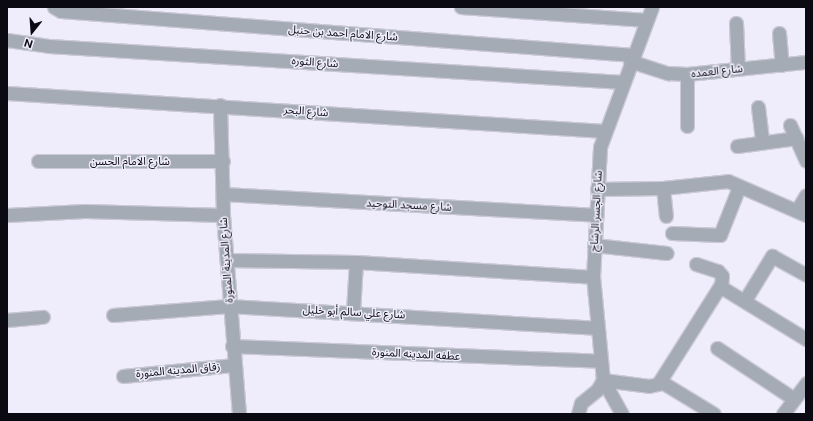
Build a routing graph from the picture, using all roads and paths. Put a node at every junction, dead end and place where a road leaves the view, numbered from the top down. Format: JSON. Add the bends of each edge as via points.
{"nodes":[{"id":1,"x":54,"y":7,"type":"edge"},
{"id":2,"x":461,"y":7,"type":"edge"},
{"id":3,"x":652,"y":7,"type":"edge"},
{"id":4,"x":647,"y":20,"type":"junction"},
{"id":5,"x":736,"y":23,"type":"dead end"},
{"id":6,"x":779,"y":33,"type":"dead end"},
{"id":7,"x":7,"y":40,"type":"edge"},
{"id":8,"x":632,"y":58,"type":"junction"},
{"id":9,"x":806,"y":62,"type":"edge"},
{"id":10,"x":782,"y":64,"type":"junction"},
{"id":11,"x":738,"y":69,"type":"junction"},
{"id":12,"x":687,"y":74,"type":"junction"},
{"id":13,"x":623,"y":82,"type":"junction"},
{"id":14,"x":7,"y":93,"type":"edge"},
{"id":15,"x":220,"y":105,"type":"junction"},
{"id":16,"x":758,"y":107,"type":"dead end"},
{"id":17,"x":790,"y":125,"type":"dead end"},
{"id":18,"x":687,"y":126,"type":"dead end"},
{"id":19,"x":605,"y":131,"type":"junction"},
{"id":20,"x":796,"y":138,"type":"junction"},
{"id":21,"x":762,"y":142,"type":"junction"},
{"id":22,"x":737,"y":146,"type":"dead end"},
{"id":23,"x":223,"y":161,"type":"junction"},
{"id":24,"x":806,"y":161,"type":"edge"},
{"id":25,"x":38,"y":162,"type":"dead end"},
{"id":26,"x":738,"y":187,"type":"junction"},
{"id":27,"x":663,"y":188,"type":"junction"},
{"id":28,"x":597,"y":189,"type":"junction"},
{"id":29,"x":223,"y":194,"type":"junction"},
{"id":30,"x":806,"y":195,"type":"edge"},
{"id":31,"x":802,"y":213,"type":"edge"},
{"id":32,"x":7,"y":215,"type":"edge"},
{"id":33,"x":223,"y":215,"type":"junction"},
{"id":34,"x":596,"y":215,"type":"junction"},
{"id":35,"x":666,"y":216,"type":"dead end"},
{"id":36,"x":672,"y":233,"type":"dead end"},
{"id":37,"x":594,"y":245,"type":"junction"},
{"id":38,"x":667,"y":253,"type":"dead end"},
{"id":39,"x":227,"y":260,"type":"junction"},
{"id":40,"x":356,"y":262,"type":"junction"},
{"id":41,"x":696,"y":264,"type":"dead end"},
{"id":42,"x":806,"y":275,"type":"edge"},
{"id":43,"x":593,"y":277,"type":"junction"},
{"id":44,"x":720,"y":286,"type":"junction"},
{"id":45,"x":745,"y":300,"type":"junction"},
{"id":46,"x":229,"y":306,"type":"junction"},
{"id":47,"x":353,"y":312,"type":"junction"},
{"id":48,"x":113,"y":315,"type":"dead end"},
{"id":49,"x":43,"y":317,"type":"dead end"},
{"id":50,"x":7,"y":320,"type":"edge"},
{"id":51,"x":596,"y":328,"type":"junction"},
{"id":52,"x":806,"y":340,"type":"edge"},
{"id":53,"x":232,"y":346,"type":"junction"},
{"id":54,"x":717,"y":348,"type":"dead end"},
{"id":55,"x":601,"y":361,"type":"junction"},
{"id":56,"x":234,"y":365,"type":"junction"},
{"id":57,"x":123,"y":376,"type":"dead end"},
{"id":58,"x":603,"y":380,"type":"junction"},
{"id":59,"x":660,"y":381,"type":"junction"},
{"id":60,"x":806,"y":383,"type":"edge"},
{"id":61,"x":794,"y":399,"type":"junction"},
{"id":62,"x":239,"y":414,"type":"edge"},
{"id":63,"x":578,"y":414,"type":"edge"},
{"id":64,"x":622,"y":414,"type":"edge"},
{"id":65,"x":714,"y":414,"type":"edge"},
{"id":66,"x":783,"y":414,"type":"edge"}],
"edges":[{"from":1,"to":8,"type":"street","name":"شارع الامام احمد بن حنبل","via":[[61,11]]},
{"from":2,"to":4,"type":"street"},
{"from":3,"to":4,"type":"street","name":"شارع الجسر الرشاح"},
{"from":4,"to":8,"type":"street","name":"شارع الجسر الرشاح"},
{"from":5,"to":11,"type":"street"},
{"from":6,"to":10,"type":"street"},
{"from":7,"to":13,"type":"street","name":"شارع الثوره","via":[[49,46]]},
{"from":8,"to":12,"type":"street","name":"شارع العمده","via":[[658,70]]},
{"from":8,"to":13,"type":"street","name":"شارع الجسر الرشاح"},
{"from":9,"to":10,"type":"street","name":"شارع العمده"},
{"from":10,"to":11,"type":"street","name":"شارع العمده"},
{"from":11,"to":12,"type":"street","name":"شارع العمده"},
{"from":12,"to":18,"type":"street"},
{"from":13,"to":19,"type":"street","name":"شارع الجسر الرشاح"},
{"from":14,"to":15,"type":"street","name":"شارع البحر"},
{"from":15,"to":19,"type":"street","name":"شارع البحر"},
{"from":15,"to":23,"type":"street","name":"شارع المدينة المنورة"},
{"from":16,"to":21,"type":"street"},
{"from":17,"to":20,"type":"street"},
{"from":19,"to":28,"type":"street","name":"شارع الجسر الرشاح","via":[[600,147]]},
{"from":20,"to":21,"type":"street"},
{"from":20,"to":24,"type":"street"},
{"from":21,"to":22,"type":"street"},
{"from":23,"to":25,"type":"street","name":"شارع الامام الحسن"},
{"from":23,"to":29,"type":"street","name":"شارع المدينة المنورة"},
{"from":26,"to":27,"type":"street","via":[[728,181]]},
{"from":26,"to":31,"type":"street"},
{"from":26,"to":36,"type":"street","via":[[720,235]]},
{"from":27,"to":28,"type":"street"},
{"from":27,"to":35,"type":"street"},
{"from":28,"to":34,"type":"street","name":"شارع الجسر الرشاح"},
{"from":29,"to":33,"type":"street","name":"شارع المدينة المنورة"},
{"from":29,"to":34,"type":"street","name":"شارع مسجد التوحيد"},
{"from":30,"to":31,"type":"street"},
{"from":32,"to":33,"type":"street","via":[[85,211]]},
{"from":33,"to":39,"type":"street","name":"شارع المدينة المنورة"},
{"from":34,"to":37,"type":"street","name":"شارع الجسر الرشاح"},
{"from":37,"to":38,"type":"street"},
{"from":37,"to":43,"type":"street","name":"شارع الجسر الرشاح"},
{"from":39,"to":40,"type":"street"},
{"from":39,"to":46,"type":"street","name":"شارع المدينة المنورة"},
{"from":40,"to":43,"type":"street"},
{"from":40,"to":47,"type":"street"},
{"from":41,"to":44,"type":"street","via":[[719,272]]},
{"from":42,"to":45,"type":"street","via":[[772,256]]},
{"from":43,"to":51,"type":"street","name":"شارع الجسر الرشاح"},
{"from":44,"to":45,"type":"street"},
{"from":44,"to":59,"type":"street"},
{"from":45,"to":52,"type":"street"},
{"from":46,"to":47,"type":"street","name":"شارع علي سالم أبو خليل"},
{"from":46,"to":48,"type":"street","name":"شارع علي سالم أبو خليل"},
{"from":46,"to":53,"type":"street","name":"شارع المدينة المنورة"},
{"from":47,"to":51,"type":"street","name":"شارع علي سالم أبو خليل"},
{"from":49,"to":50,"type":"street"},
{"from":51,"to":55,"type":"street","name":"شارع الجسر الرشاح"},
{"from":53,"to":55,"type":"street","name":"عطفه المدينه المنورة"},
{"from":53,"to":56,"type":"street","name":"شارع المدينة المنورة"},
{"from":54,"to":61,"type":"street"},
{"from":55,"to":58,"type":"street","name":"شارع الجسر الرشاح"},
{"from":56,"to":57,"type":"street","name":"زقاق المدينه المنورة"},
{"from":56,"to":62,"type":"street","name":"شارع المدينة المنورة"},
{"from":58,"to":59,"type":"street","via":[[649,386]]},
{"from":58,"to":63,"type":"street","via":[[602,386],[581,403]]},
{"from":58,"to":64,"type":"street"},
{"from":59,"to":65,"type":"street"},
{"from":60,"to":61,"type":"street"},
{"from":61,"to":66,"type":"street"}]}
